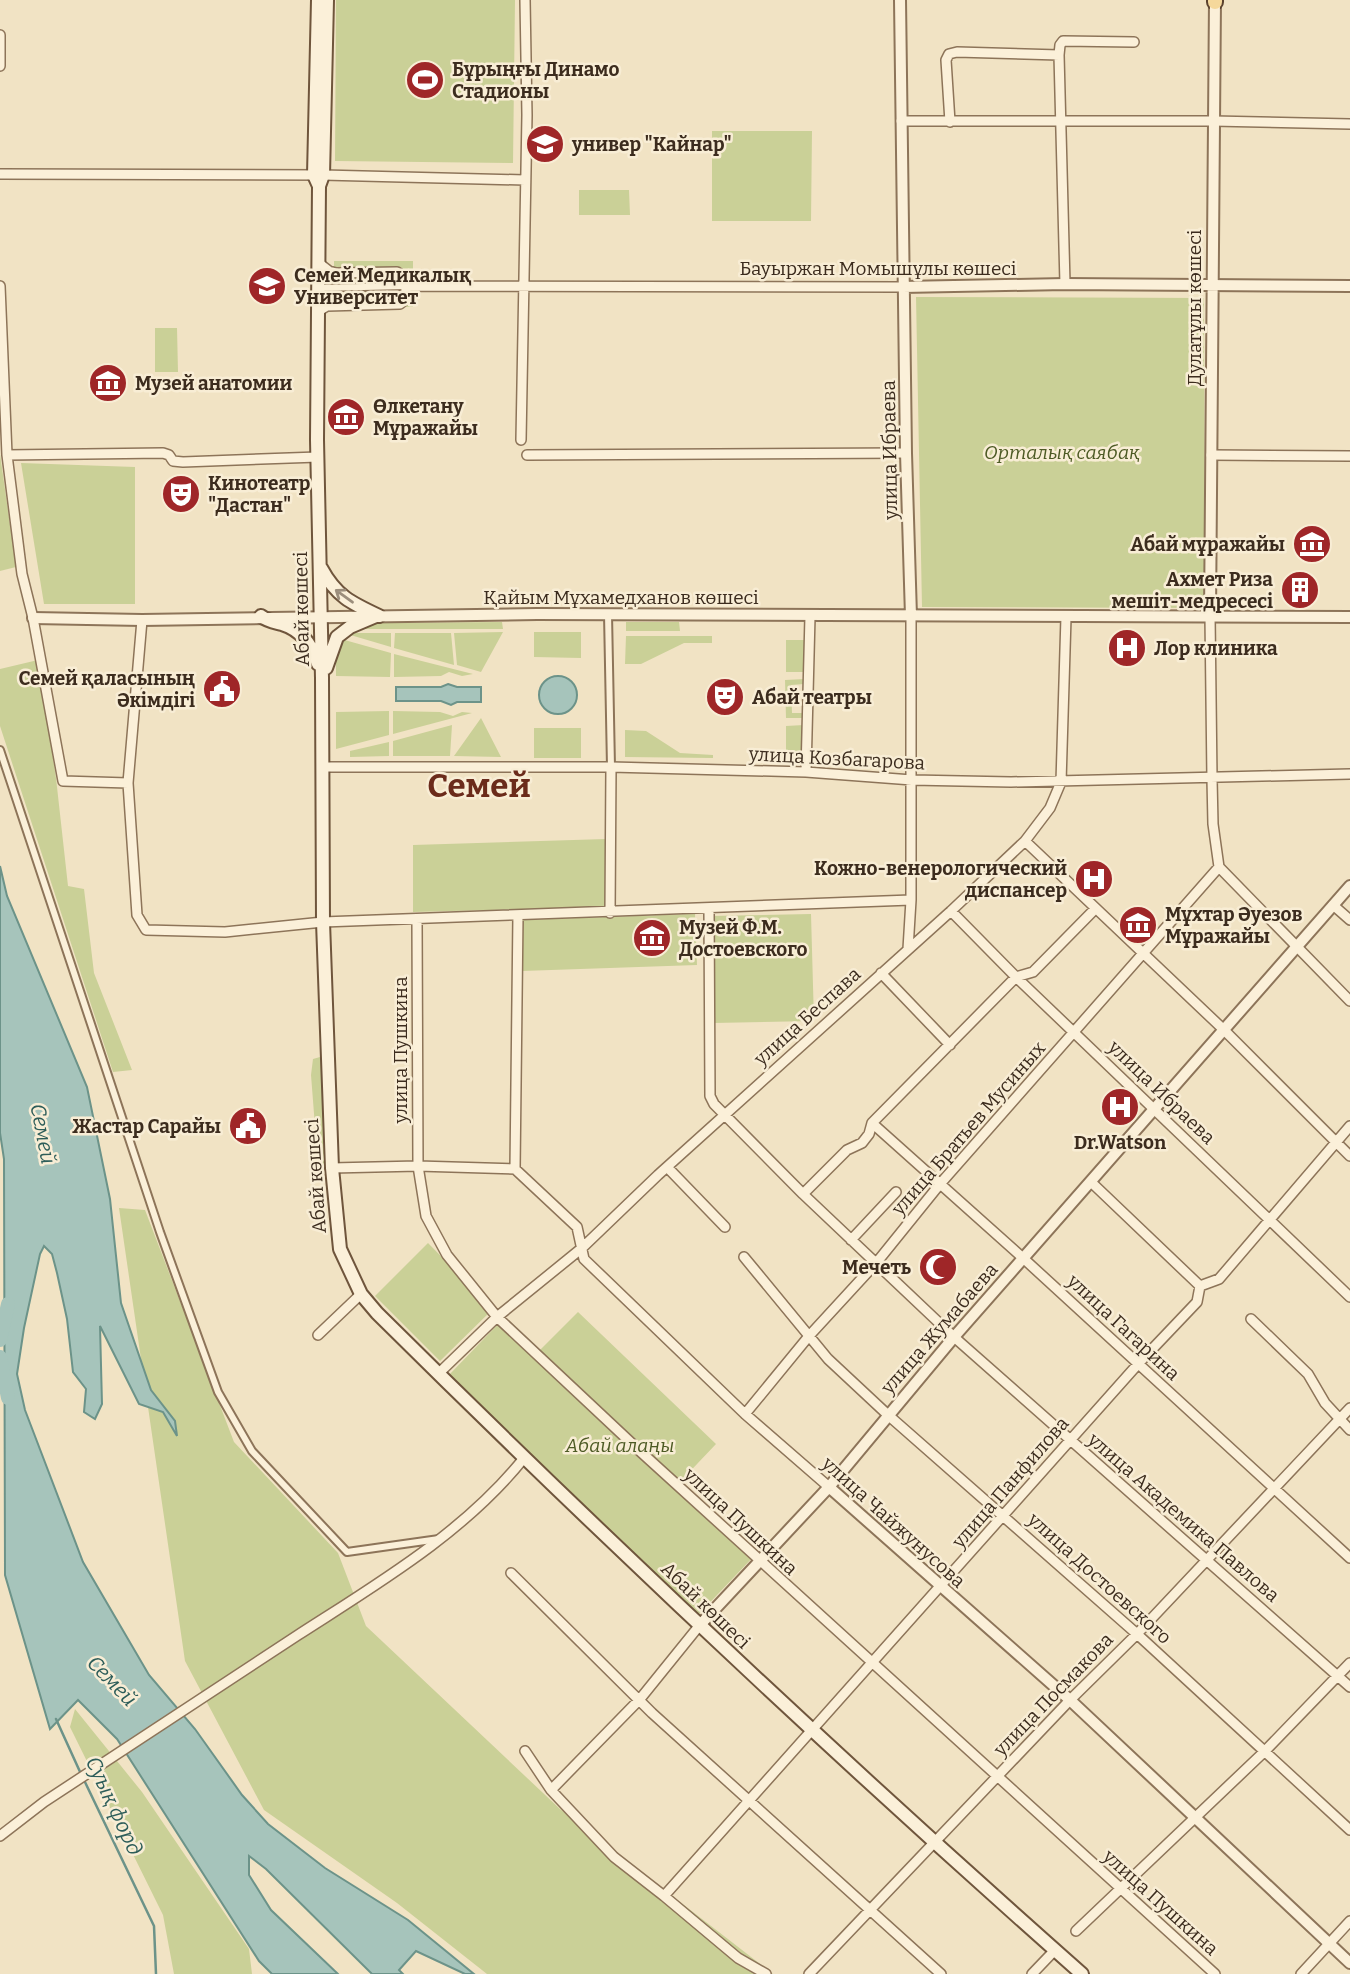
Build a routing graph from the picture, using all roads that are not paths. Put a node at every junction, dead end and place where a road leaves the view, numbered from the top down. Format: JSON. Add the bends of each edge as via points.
{"nodes":[{"id":1,"x":318,"y":0,"type":"edge"},
{"id":2,"x":327,"y":0,"type":"edge"},
{"id":3,"x":525,"y":0,"type":"edge"},
{"id":4,"x":900,"y":0,"type":"edge"},
{"id":5,"x":1215,"y":1,"type":"edge"},
{"id":6,"x":0,"y":35,"type":"edge"},
{"id":7,"x":1135,"y":42,"type":"dead end"},
{"id":8,"x":1059,"y":55,"type":"junction"},
{"id":9,"x":0,"y":66,"type":"edge"},
{"id":10,"x":901,"y":121,"type":"junction"},
{"id":11,"x":1213,"y":121,"type":"junction"},
{"id":12,"x":950,"y":122,"type":"junction"},
{"id":13,"x":1062,"y":122,"type":"junction"},
{"id":14,"x":1350,"y":124,"type":"edge"},
{"id":15,"x":0,"y":174,"type":"edge"},
{"id":16,"x":319,"y":179,"type":"junction"},
{"id":17,"x":525,"y":180,"type":"junction"},
{"id":18,"x":320,"y":264,"type":"junction"},
{"id":19,"x":1065,"y":284,"type":"junction"},
{"id":20,"x":1211,"y":284,"type":"junction"},
{"id":21,"x":0,"y":286,"type":"edge"},
{"id":22,"x":407,"y":286,"type":"junction"},
{"id":23,"x":525,"y":286,"type":"junction"},
{"id":24,"x":1350,"y":286,"type":"edge"},
{"id":25,"x":903,"y":287,"type":"junction"},
{"id":26,"x":319,"y":288,"type":"junction"},
{"id":27,"x":319,"y":311,"type":"junction"},
{"id":28,"x":520,"y":440,"type":"dead end"},
{"id":29,"x":906,"y":453,"type":"junction"},
{"id":30,"x":1211,"y":454,"type":"junction"},
{"id":31,"x":7,"y":455,"type":"junction"},
{"id":32,"x":527,"y":455,"type":"dead end"},
{"id":33,"x":1350,"y":456,"type":"edge"},
{"id":34,"x":318,"y":457,"type":"junction"},
{"id":35,"x":320,"y":566,"type":"junction"},
{"id":36,"x":608,"y":614,"type":"junction"},
{"id":37,"x":261,"y":616,"type":"junction"},
{"id":38,"x":377,"y":616,"type":"junction"},
{"id":39,"x":810,"y":616,"type":"junction"},
{"id":40,"x":911,"y":616,"type":"junction"},
{"id":41,"x":1209,"y":616,"type":"junction"},
{"id":42,"x":1066,"y":617,"type":"junction"},
{"id":43,"x":1350,"y":617,"type":"edge"},
{"id":44,"x":33,"y":618,"type":"junction"},
{"id":45,"x":321,"y":618,"type":"junction"},
{"id":46,"x":142,"y":620,"type":"junction"},
{"id":47,"x":322,"y":678,"type":"junction"},
{"id":48,"x":0,"y":750,"type":"edge"},
{"id":49,"x":611,"y":766,"type":"junction"},
{"id":50,"x":323,"y":767,"type":"junction"},
{"id":51,"x":806,"y":772,"type":"junction"},
{"id":52,"x":1350,"y":774,"type":"edge"},
{"id":53,"x":912,"y":779,"type":"junction"},
{"id":54,"x":1212,"y":779,"type":"junction"},
{"id":55,"x":1061,"y":782,"type":"junction"},
{"id":56,"x":128,"y":783,"type":"junction"},
{"id":57,"x":1025,"y":841,"type":"junction"},
{"id":58,"x":1219,"y":867,"type":"junction"},
{"id":59,"x":1350,"y":886,"type":"edge"},
{"id":60,"x":911,"y":900,"type":"junction"},
{"id":61,"x":1333,"y":905,"type":"junction"},
{"id":62,"x":709,"y":909,"type":"junction"},
{"id":63,"x":1095,"y":909,"type":"junction"},
{"id":64,"x":951,"y":911,"type":"junction"},
{"id":65,"x":610,"y":913,"type":"junction"},
{"id":66,"x":518,"y":915,"type":"junction"},
{"id":67,"x":417,"y":919,"type":"junction"},
{"id":68,"x":1350,"y":920,"type":"edge"},
{"id":69,"x":323,"y":922,"type":"junction"},
{"id":70,"x":1298,"y":946,"type":"junction"},
{"id":71,"x":908,"y":949,"type":"junction"},
{"id":72,"x":1143,"y":954,"type":"junction"},
{"id":73,"x":881,"y":973,"type":"junction"},
{"id":74,"x":1016,"y":977,"type":"junction"},
{"id":75,"x":1350,"y":1001,"type":"edge"},
{"id":76,"x":1224,"y":1030,"type":"junction"},
{"id":77,"x":1075,"y":1032,"type":"junction"},
{"id":78,"x":950,"y":1045,"type":"junction"},
{"id":79,"x":1156,"y":1109,"type":"junction"},
{"id":80,"x":724,"y":1116,"type":"junction"},
{"id":81,"x":872,"y":1123,"type":"junction"},
{"id":82,"x":1350,"y":1126,"type":"edge"},
{"id":83,"x":1336,"y":1142,"type":"junction"},
{"id":84,"x":1350,"y":1156,"type":"edge"},
{"id":85,"x":418,"y":1166,"type":"junction"},
{"id":86,"x":667,"y":1167,"type":"junction"},
{"id":87,"x":332,"y":1168,"type":"junction"},
{"id":88,"x":515,"y":1169,"type":"junction"},
{"id":89,"x":1091,"y":1182,"type":"junction"},
{"id":90,"x":940,"y":1184,"type":"junction"},
{"id":91,"x":896,"y":1192,"type":"dead end"},
{"id":92,"x":803,"y":1194,"type":"junction"},
{"id":93,"x":1270,"y":1222,"type":"junction"},
{"id":94,"x":725,"y":1227,"type":"dead end"},
{"id":95,"x":851,"y":1240,"type":"junction"},
{"id":96,"x":582,"y":1248,"type":"junction"},
{"id":97,"x":744,"y":1257,"type":"dead end"},
{"id":98,"x":1023,"y":1258,"type":"junction"},
{"id":99,"x":877,"y":1262,"type":"junction"},
{"id":100,"x":1200,"y":1286,"type":"junction"},
{"id":101,"x":361,"y":1294,"type":"junction"},
{"id":102,"x":1350,"y":1297,"type":"edge"},
{"id":103,"x":497,"y":1317,"type":"junction"},
{"id":104,"x":1251,"y":1319,"type":"dead end"},
{"id":105,"x":318,"y":1335,"type":"dead end"},
{"id":106,"x":809,"y":1336,"type":"junction"},
{"id":107,"x":954,"y":1337,"type":"junction"},
{"id":108,"x":1138,"y":1364,"type":"junction"},
{"id":109,"x":438,"y":1374,"type":"junction"},
{"id":110,"x":1350,"y":1408,"type":"edge"},
{"id":111,"x":745,"y":1414,"type":"junction"},
{"id":112,"x":888,"y":1415,"type":"junction"},
{"id":113,"x":1339,"y":1419,"type":"junction"},
{"id":114,"x":1350,"y":1430,"type":"edge"},
{"id":115,"x":1070,"y":1441,"type":"junction"},
{"id":116,"x":524,"y":1458,"type":"junction"},
{"id":117,"x":829,"y":1487,"type":"junction"},
{"id":118,"x":1273,"y":1488,"type":"junction"},
{"id":119,"x":1003,"y":1516,"type":"junction"},
{"id":120,"x":441,"y":1539,"type":"junction"},
{"id":121,"x":1350,"y":1558,"type":"edge"},
{"id":122,"x":1207,"y":1559,"type":"junction"},
{"id":123,"x":760,"y":1563,"type":"junction"},
{"id":124,"x":510,"y":1573,"type":"dead end"},
{"id":125,"x":941,"y":1588,"type":"junction"},
{"id":126,"x":699,"y":1626,"type":"junction"},
{"id":127,"x":1137,"y":1634,"type":"junction"},
{"id":128,"x":873,"y":1662,"type":"junction"},
{"id":129,"x":1350,"y":1663,"type":"edge"},
{"id":130,"x":1338,"y":1676,"type":"junction"},
{"id":131,"x":1350,"y":1687,"type":"edge"},
{"id":132,"x":639,"y":1699,"type":"junction"},
{"id":133,"x":1070,"y":1700,"type":"junction"},
{"id":134,"x":812,"y":1732,"type":"junction"},
{"id":135,"x":525,"y":1751,"type":"dead end"},
{"id":136,"x":1265,"y":1751,"type":"junction"},
{"id":137,"x":998,"y":1776,"type":"junction"},
{"id":138,"x":551,"y":1790,"type":"junction"},
{"id":139,"x":749,"y":1798,"type":"junction"},
{"id":140,"x":1195,"y":1817,"type":"junction"},
{"id":141,"x":1350,"y":1830,"type":"edge"},
{"id":142,"x":0,"y":1836,"type":"edge"},
{"id":143,"x":935,"y":1842,"type":"junction"},
{"id":144,"x":1120,"y":1889,"type":"junction"},
{"id":145,"x":664,"y":1896,"type":"junction"},
{"id":146,"x":870,"y":1910,"type":"junction"},
{"id":147,"x":1350,"y":1921,"type":"edge"},
{"id":148,"x":1076,"y":1931,"type":"dead end"},
{"id":149,"x":1329,"y":1944,"type":"junction"},
{"id":150,"x":1055,"y":1950,"type":"junction"},
{"id":151,"x":1350,"y":1963,"type":"edge"},
{"id":152,"x":766,"y":1974,"type":"edge"},
{"id":153,"x":809,"y":1974,"type":"edge"},
{"id":154,"x":942,"y":1974,"type":"edge"},
{"id":155,"x":1032,"y":1974,"type":"edge"},
{"id":156,"x":1082,"y":1974,"type":"edge"},
{"id":157,"x":1215,"y":1974,"type":"edge"},
{"id":158,"x":1301,"y":1974,"type":"edge"}],
"edges":[{"from":1,"to":16,"type":"main road","name":"Абай көшесі"},
{"from":2,"to":16,"type":"main road","name":"Абай көшесі"},
{"from":3,"to":17,"type":"street"},
{"from":4,"to":10,"type":"street","name":"улица Ибраева"},
{"from":5,"to":11,"type":"street","name":"Дулатұлы көшесі"},
{"from":6,"to":9,"type":"street"},
{"from":7,"to":8,"type":"street","via":[[1063,41]]},
{"from":8,"to":12,"type":"street","via":[[949,54]]},
{"from":8,"to":13,"type":"street"},
{"from":10,"to":12,"type":"street"},
{"from":10,"to":25,"type":"street","name":"улица Ибраева"},
{"from":11,"to":13,"type":"street"},
{"from":11,"to":14,"type":"street"},
{"from":11,"to":20,"type":"street","name":"Дулатұлы көшесі"},
{"from":12,"to":13,"type":"street"},
{"from":13,"to":19,"type":"street"},
{"from":15,"to":16,"type":"street"},
{"from":16,"to":17,"type":"street"},
{"from":16,"to":18,"type":"main road","name":"Абай көшесі"},
{"from":17,"to":23,"type":"street"},
{"from":18,"to":22,"type":"street","via":[[336,273],[397,272]]},
{"from":18,"to":26,"type":"main road","name":"Абай көшесі"},
{"from":19,"to":20,"type":"street","name":"Бауыржан Момышұлы көшесі"},
{"from":19,"to":25,"type":"street","name":"Бауыржан Момышұлы көшесі"},
{"from":20,"to":24,"type":"street","name":"Бауыржан Момышұлы көшесі"},
{"from":20,"to":30,"type":"street","name":"Дулатұлы көшесі"},
{"from":21,"to":31,"type":"street"},
{"from":22,"to":23,"type":"street","name":"Бауыржан Момышұлы көшесі"},
{"from":22,"to":26,"type":"street"},
{"from":22,"to":27,"type":"street","via":[[406,299],[400,304],[327,306]]},
{"from":23,"to":25,"type":"street","name":"Бауыржан Момышұлы көшесі"},
{"from":23,"to":28,"type":"street"},
{"from":25,"to":29,"type":"street","name":"улица Ибраева"},
{"from":26,"to":27,"type":"main road","name":"Абай көшесі"},
{"from":27,"to":34,"type":"main road","name":"Абай көшесі"},
{"from":29,"to":32,"type":"street"},
{"from":29,"to":40,"type":"street","name":"улица Ибраева"},
{"from":30,"to":33,"type":"street"},
{"from":30,"to":41,"type":"street","name":"Дулатұлы көшесі"},
{"from":31,"to":34,"type":"street","via":[[163,453],[183,463]]},
{"from":31,"to":44,"type":"street","via":[[22,574]]},
{"from":34,"to":35,"type":"main road","name":"Абай көшесі"},
{"from":38,"to":35,"type":"main road","one_way":true,"via":[[343,597]]},
{"from":35,"to":45,"type":"main road","name":"Абай көшесі"},
{"from":36,"to":38,"type":"street","name":"Қайым Мұхамедханов көшесі"},
{"from":36,"to":39,"type":"street","name":"Қайым Мұхамедханов көшесі"},
{"from":36,"to":49,"type":"street"},
{"from":37,"to":45,"type":"street","name":"Қайым Мұхамедханов көшесі"},
{"from":37,"to":46,"type":"street","name":"Қайым Мұхамедханов көшесі"},
{"from":37,"to":47,"type":"main road","via":[[301,634],[311,645]]},
{"from":38,"to":45,"type":"street","name":"Қайым Мұхамедханов көшесі"},
{"from":38,"to":47,"type":"main road","via":[[337,637]]},
{"from":39,"to":40,"type":"street","name":"Қайым Мұхамедханов көшесі"},
{"from":39,"to":51,"type":"street"},
{"from":40,"to":42,"type":"street","name":"Қайым Мұхамедханов көшесі"},
{"from":40,"to":53,"type":"street","name":"улица Ибраева"},
{"from":41,"to":42,"type":"street","name":"Қайым Мұхамедханов көшесі"},
{"from":41,"to":43,"type":"street","name":"Қайым Мұхамедханов көшесі"},
{"from":41,"to":54,"type":"street"},
{"from":42,"to":55,"type":"street","name":"улица Беспава"},
{"from":44,"to":46,"type":"street","name":"Қайым Мұхамедханов көшесі"},
{"from":44,"to":56,"type":"street","via":[[63,781]]},
{"from":45,"to":47,"type":"main road","name":"Абай көшесі"},
{"from":46,"to":56,"type":"street"},
{"from":47,"to":50,"type":"main road","name":"Абай көшесі"},
{"from":48,"to":120,"type":"street","via":[[218,1392],[252,1451],[347,1552]]},
{"from":49,"to":50,"type":"street","name":"улица Козбагарова"},
{"from":49,"to":51,"type":"street","name":"улица Козбагарова"},
{"from":49,"to":65,"type":"street"},
{"from":50,"to":69,"type":"main road","name":"Абай көшесі"},
{"from":51,"to":53,"type":"street","name":"улица Козбагарова"},
{"from":52,"to":54,"type":"street","name":"улица Козбагарова"},
{"from":53,"to":55,"type":"street","name":"улица Козбагарова"},
{"from":53,"to":60,"type":"street","name":"улица Ибраева"},
{"from":54,"to":55,"type":"street","name":"улица Козбагарова"},
{"from":54,"to":58,"type":"street"},
{"from":55,"to":57,"type":"street","name":"улица Беспава","via":[[1050,808]]},
{"from":56,"to":69,"type":"street","via":[[138,915],[146,930],[225,932]]},
{"from":57,"to":63,"type":"street"},
{"from":57,"to":64,"type":"street","name":"улица Беспава"},
{"from":58,"to":70,"type":"street"},
{"from":58,"to":72,"type":"street","name":"улица Братьев Мусиных"},
{"from":59,"to":61,"type":"street","name":"улица Жумабаева"},
{"from":60,"to":62,"type":"street"},
{"from":60,"to":71,"type":"street","name":"улица Ибраева"},
{"from":61,"to":68,"type":"street"},
{"from":61,"to":70,"type":"street","name":"улица Жумабаева"},
{"from":62,"to":65,"type":"street"},
{"from":62,"to":80,"type":"street","name":"улица Академика Павлова","via":[[710,1096]]},
{"from":63,"to":72,"type":"street"},
{"from":63,"to":74,"type":"street","via":[[1033,972]]},
{"from":64,"to":71,"type":"street","name":"улица Беспава"},
{"from":64,"to":74,"type":"street","name":"улица Ибраева"},
{"from":65,"to":66,"type":"street"},
{"from":66,"to":67,"type":"street"},
{"from":66,"to":88,"type":"street"},
{"from":67,"to":69,"type":"street"},
{"from":67,"to":85,"type":"street","name":"улица Пушкина"},
{"from":69,"to":87,"type":"main road","name":"Абай көшесі"},
{"from":70,"to":75,"type":"street"},
{"from":70,"to":76,"type":"street","name":"улица Жумабаева"},
{"from":71,"to":73,"type":"street","name":"улица Беспава"},
{"from":72,"to":76,"type":"street"},
{"from":72,"to":77,"type":"street","name":"улица Братьев Мусиных"},
{"from":73,"to":78,"type":"street"},
{"from":73,"to":80,"type":"street","name":"улица Беспава"},
{"from":74,"to":77,"type":"street","name":"улица Ибраева"},
{"from":74,"to":78,"type":"street"},
{"from":76,"to":79,"type":"street","name":"улица Жумабаева"},
{"from":76,"to":83,"type":"street"},
{"from":77,"to":79,"type":"street","name":"улица Ибраева"},
{"from":77,"to":90,"type":"street","name":"улица Братьев Мусиных"},
{"from":78,"to":81,"type":"street"},
{"from":79,"to":89,"type":"street","name":"улица Жумабаева"},
{"from":79,"to":93,"type":"street","name":"улица Ибраева"},
{"from":80,"to":86,"type":"street","name":"улица Беспава"},
{"from":80,"to":92,"type":"street","name":"улица Академика Павлова"},
{"from":81,"to":90,"type":"street","name":"улица Гагарина"},
{"from":81,"to":92,"type":"street","via":[[862,1143],[847,1150]]},
{"from":82,"to":83,"type":"street","name":"улица Панфилова"},
{"from":83,"to":84,"type":"street"},
{"from":83,"to":93,"type":"street","name":"улица Панфилова"},
{"from":85,"to":87,"type":"street"},
{"from":85,"to":88,"type":"street"},
{"from":85,"to":103,"type":"street","name":"улица Пушкина","via":[[426,1216],[447,1255]]},
{"from":86,"to":94,"type":"street"},
{"from":86,"to":96,"type":"street","name":"улица Беспава"},
{"from":87,"to":101,"type":"main road","name":"Абай көшесі","via":[[340,1249]]},
{"from":88,"to":96,"type":"street","name":"улица Чайжунусова","via":[[577,1227]]},
{"from":89,"to":98,"type":"street","name":"улица Жумабаева"},
{"from":89,"to":100,"type":"street"},
{"from":90,"to":98,"type":"street","name":"улица Гагарина"},
{"from":90,"to":99,"type":"street","name":"улица Братьев Мусиных"},
{"from":91,"to":95,"type":"street"},
{"from":92,"to":95,"type":"street","name":"улица Академика Павлова"},
{"from":93,"to":100,"type":"street","name":"улица Панфилова","via":[[1219,1279]]},
{"from":93,"to":102,"type":"street","name":"улица Ибраева"},
{"from":95,"to":99,"type":"street","name":"улица Академика Павлова"},
{"from":96,"to":103,"type":"street","name":"улица Беспава"},
{"from":96,"to":111,"type":"street","name":"улица Чайжунусова","via":[[584,1259]]},
{"from":97,"to":106,"type":"street","name":"улица Достоевского"},
{"from":98,"to":107,"type":"street","name":"улица Жумабаева"},
{"from":98,"to":108,"type":"street","name":"улица Гагарина"},
{"from":99,"to":106,"type":"street","name":"улица Братьев Мусиных"},
{"from":99,"to":107,"type":"street","name":"улица Академика Павлова"},
{"from":100,"to":108,"type":"street","name":"улица Панфилова","via":[[1197,1302]]},
{"from":101,"to":105,"type":"street"},
{"from":101,"to":109,"type":"main road","name":"Абай көшесі"},
{"from":103,"to":109,"type":"street","name":"улица Беспава"},
{"from":103,"to":123,"type":"street","name":"улица Пушкина"},
{"from":104,"to":113,"type":"street","via":[[1308,1374]]},
{"from":106,"to":111,"type":"street","name":"улица Братьев Мусиных"},
{"from":106,"to":112,"type":"street","name":"улица Достоевского"},
{"from":107,"to":112,"type":"street","name":"улица Жумабаева"},
{"from":107,"to":115,"type":"street","name":"улица Академика Павлова"},
{"from":108,"to":115,"type":"street","name":"улица Панфилова"},
{"from":108,"to":118,"type":"street","name":"улица Гагарина"},
{"from":109,"to":116,"type":"main road","name":"Абай көшесі"},
{"from":110,"to":113,"type":"street","name":"улица Посмакова"},
{"from":111,"to":117,"type":"street","name":"улица Чайжунусова"},
{"from":112,"to":117,"type":"street","name":"улица Жумабаева"},
{"from":112,"to":119,"type":"street","name":"улица Достоевского"},
{"from":113,"to":114,"type":"street"},
{"from":113,"to":118,"type":"street","name":"улица Посмакова"},
{"from":115,"to":119,"type":"street","name":"улица Панфилова"},
{"from":115,"to":122,"type":"street","name":"улица Академика Павлова"},
{"from":116,"to":120,"type":"street","via":[[505,1482]]},
{"from":116,"to":126,"type":"main road","name":"Абай көшесі"},
{"from":117,"to":123,"type":"street","name":"улица Жумабаева"},
{"from":117,"to":125,"type":"street","name":"улица Чайжунусова"},
{"from":118,"to":121,"type":"street","name":"улица Гагарина"},
{"from":118,"to":122,"type":"street","name":"улица Посмакова"},
{"from":119,"to":125,"type":"street","name":"улица Панфилова"},
{"from":119,"to":127,"type":"street","name":"улица Достоевского"},
{"from":120,"to":142,"type":"street","via":[[44,1802]]},
{"from":122,"to":127,"type":"street","name":"улица Посмакова"},
{"from":122,"to":130,"type":"street","name":"улица Академика Павлова"},
{"from":123,"to":126,"type":"street","name":"улица Жумабаева"},
{"from":123,"to":128,"type":"street","name":"улица Пушкина"},
{"from":124,"to":132,"type":"street"},
{"from":125,"to":128,"type":"street","name":"улица Панфилова"},
{"from":125,"to":133,"type":"street","name":"улица Чайжунусова"},
{"from":126,"to":132,"type":"street","name":"улица Жумабаева"},
{"from":126,"to":134,"type":"main road","name":"Абай көшесі"},
{"from":127,"to":133,"type":"street","name":"улица Посмакова"},
{"from":127,"to":136,"type":"street","name":"улица Достоевского"},
{"from":128,"to":134,"type":"street","name":"улица Панфилова"},
{"from":128,"to":137,"type":"street","name":"улица Пушкина"},
{"from":129,"to":130,"type":"street"},
{"from":130,"to":131,"type":"street","name":"улица Академика Павлова"},
{"from":130,"to":136,"type":"street"},
{"from":132,"to":138,"type":"street","name":"улица Жумабаева"},
{"from":132,"to":139,"type":"street"},
{"from":133,"to":137,"type":"street","name":"улица Посмакова"},
{"from":133,"to":140,"type":"street","name":"улица Чайжунусова"},
{"from":134,"to":139,"type":"street","name":"улица Панфилова"},
{"from":134,"to":143,"type":"main road","name":"Абай көшесі"},
{"from":135,"to":138,"type":"street"},
{"from":136,"to":140,"type":"street"},
{"from":136,"to":141,"type":"street","name":"улица Достоевского"},
{"from":137,"to":143,"type":"street","name":"улица Посмакова"},
{"from":137,"to":144,"type":"street","name":"улица Пушкина"},
{"from":138,"to":145,"type":"street","via":[[614,1857]]},
{"from":139,"to":145,"type":"street","name":"улица Панфилова"},
{"from":139,"to":146,"type":"street"},
{"from":140,"to":144,"type":"street"},
{"from":140,"to":149,"type":"street","name":"улица Чайжунусова"},
{"from":143,"to":146,"type":"street","name":"улица Посмакова"},
{"from":143,"to":150,"type":"main road","name":"Абай көшесі"},
{"from":144,"to":148,"type":"street"},
{"from":144,"to":157,"type":"street","name":"улица Пушкина"},
{"from":145,"to":152,"type":"street","via":[[738,1958]]},
{"from":146,"to":153,"type":"street","name":"улица Посмакова"},
{"from":146,"to":154,"type":"street"},
{"from":147,"to":149,"type":"street"},
{"from":149,"to":151,"type":"street","name":"улица Чайжунусова"},
{"from":149,"to":158,"type":"street"},
{"from":150,"to":155,"type":"street"},
{"from":150,"to":156,"type":"main road","name":"Абай көшесі"}]}
